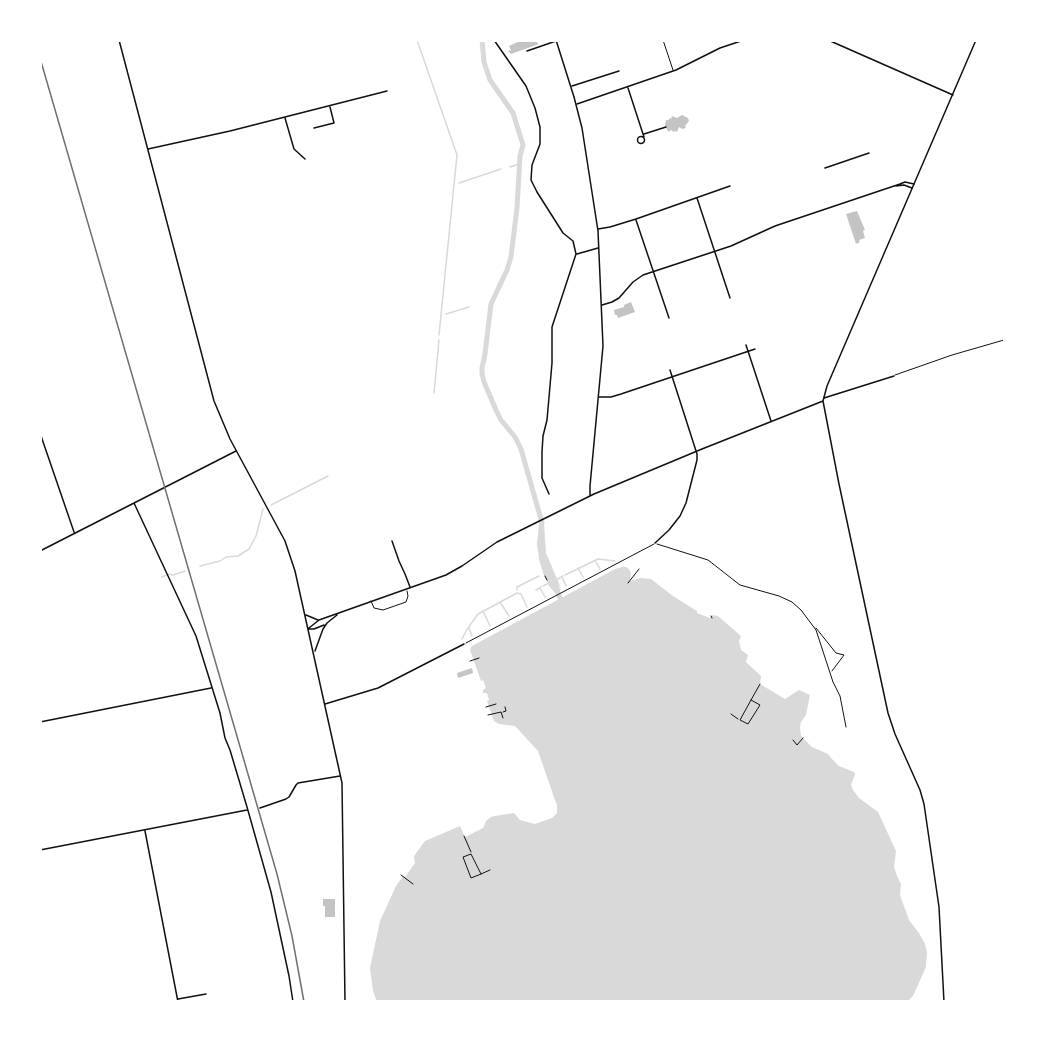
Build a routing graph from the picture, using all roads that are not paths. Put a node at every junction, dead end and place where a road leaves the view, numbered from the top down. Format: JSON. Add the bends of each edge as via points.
{"nodes":[{"id":1,"x":119,"y":40,"type":"edge"},
{"id":2,"x":494,"y":40,"type":"edge"},
{"id":3,"x":663,"y":40,"type":"edge"},
{"id":4,"x":744,"y":40,"type":"edge"},
{"id":5,"x":828,"y":40,"type":"edge"},
{"id":6,"x":976,"y":40,"type":"edge"},
{"id":7,"x":556,"y":41,"type":"edge"},
{"id":8,"x":730,"y":41,"type":"edge"},
{"id":9,"x":732,"y":45,"type":"junction"},
{"id":10,"x":526,"y":51,"type":"dead end"},
{"id":11,"x":619,"y":71,"type":"dead end"},
{"id":12,"x":673,"y":71,"type":"junction"},
{"id":13,"x":571,"y":87,"type":"junction"},
{"id":14,"x":627,"y":87,"type":"junction"},
{"id":15,"x":387,"y":91,"type":"dead end"},
{"id":16,"x":953,"y":95,"type":"junction"},
{"id":17,"x":576,"y":104,"type":"junction"},
{"id":18,"x":330,"y":106,"type":"junction"},
{"id":19,"x":285,"y":117,"type":"junction"},
{"id":20,"x":666,"y":127,"type":"dead end"},
{"id":21,"x":314,"y":128,"type":"dead end"},
{"id":22,"x":147,"y":149,"type":"junction"},
{"id":23,"x":869,"y":153,"type":"dead end"},
{"id":24,"x":305,"y":159,"type":"dead end"},
{"id":25,"x":825,"y":168,"type":"dead end"},
{"id":26,"x":914,"y":184,"type":"junction"},
{"id":27,"x":730,"y":186,"type":"dead end"},
{"id":28,"x":895,"y":186,"type":"junction"},
{"id":29,"x":912,"y":189,"type":"junction"},
{"id":30,"x":697,"y":197,"type":"junction"},
{"id":31,"x":636,"y":219,"type":"junction"},
{"id":32,"x":598,"y":229,"type":"junction"},
{"id":33,"x":599,"y":248,"type":"junction"},
{"id":34,"x":714,"y":252,"type":"junction"},
{"id":35,"x":576,"y":254,"type":"junction"},
{"id":36,"x":653,"y":272,"type":"junction"},
{"id":37,"x":730,"y":298,"type":"dead end"},
{"id":38,"x":602,"y":305,"type":"junction"},
{"id":39,"x":669,"y":318,"type":"dead end"},
{"id":40,"x":1005,"y":340,"type":"edge"},
{"id":41,"x":746,"y":345,"type":"dead end"},
{"id":42,"x":755,"y":349,"type":"dead end"},
{"id":43,"x":748,"y":352,"type":"junction"},
{"id":44,"x":670,"y":370,"type":"dead end"},
{"id":45,"x":894,"y":376,"type":"joint"},
{"id":46,"x":671,"y":377,"type":"junction"},
{"id":47,"x":598,"y":397,"type":"junction"},
{"id":48,"x":824,"y":398,"type":"junction"},
{"id":49,"x":824,"y":401,"type":"junction"},
{"id":50,"x":772,"y":421,"type":"junction"},
{"id":51,"x":40,"y":433,"type":"edge"},
{"id":52,"x":236,"y":451,"type":"junction"},
{"id":53,"x":696,"y":451,"type":"junction"},
{"id":54,"x":549,"y":494,"type":"dead end"},
{"id":55,"x":591,"y":495,"type":"junction"},
{"id":56,"x":134,"y":503,"type":"junction"},
{"id":57,"x":74,"y":533,"type":"junction"},
{"id":58,"x":392,"y":541,"type":"dead end"},
{"id":59,"x":655,"y":543,"type":"junction"},
{"id":60,"x":40,"y":551,"type":"edge"},
{"id":61,"x":410,"y":588,"type":"junction"},
{"id":62,"x":406,"y":589,"type":"junction"},
{"id":63,"x":371,"y":601,"type":"junction"},
{"id":64,"x":340,"y":613,"type":"junction"},
{"id":65,"x":305,"y":615,"type":"junction"},
{"id":66,"x":319,"y":620,"type":"junction"},
{"id":67,"x":325,"y":625,"type":"junction"},
{"id":68,"x":814,"y":627,"type":"junction"},
{"id":69,"x":308,"y":629,"type":"junction"},
{"id":70,"x":464,"y":644,"type":"joint"},
{"id":71,"x":313,"y":652,"type":"junction"},
{"id":72,"x":830,"y":671,"type":"junction"},
{"id":73,"x":212,"y":687,"type":"junction"},
{"id":74,"x":325,"y":704,"type":"junction"},
{"id":75,"x":40,"y":722,"type":"edge"},
{"id":76,"x":846,"y":727,"type":"dead end"},
{"id":77,"x":341,"y":776,"type":"junction"},
{"id":78,"x":260,"y":808,"type":"dead end"},
{"id":79,"x":248,"y":810,"type":"junction"},
{"id":80,"x":145,"y":830,"type":"junction"},
{"id":81,"x":40,"y":850,"type":"edge"},
{"id":82,"x":206,"y":994,"type":"dead end"},
{"id":83,"x":178,"y":1000,"type":"edge"},
{"id":84,"x":292,"y":1002,"type":"edge"},
{"id":85,"x":345,"y":1002,"type":"edge"},
{"id":86,"x":944,"y":1002,"type":"edge"}],
"edges":[{"from":1,"to":22,"type":"street"},
{"from":2,"to":35,"type":"street","via":[[526,86],[535,108],[540,144],[531,180],[563,233],[573,241]]},
{"from":3,"to":12,"type":"street"},
{"from":4,"to":9,"type":"street"},
{"from":5,"to":16,"type":"street"},
{"from":6,"to":16,"type":"street"},
{"from":7,"to":10,"type":"street"},
{"from":7,"to":13,"type":"street"},
{"from":8,"to":9,"type":"street"},
{"from":9,"to":12,"type":"street"},
{"from":11,"to":13,"type":"street"},
{"from":12,"to":14,"type":"street"},
{"from":13,"to":17,"type":"street"},
{"from":14,"to":17,"type":"street"},
{"from":14,"to":20,"type":"street","via":[[642,135]]},
{"from":15,"to":18,"type":"street"},
{"from":16,"to":26,"type":"street"},
{"from":17,"to":32,"type":"street"},
{"from":18,"to":19,"type":"street"},
{"from":18,"to":21,"type":"street","via":[[334,123]]},
{"from":19,"to":22,"type":"street"},
{"from":19,"to":24,"type":"street","via":[[294,149]]},
{"from":22,"to":52,"type":"street","via":[[214,401]]},
{"from":23,"to":25,"type":"street"},
{"from":26,"to":28,"type":"street","via":[[904,182]]},
{"from":26,"to":29,"type":"street"},
{"from":27,"to":30,"type":"street"},
{"from":28,"to":29,"type":"street"},
{"from":28,"to":34,"type":"street","via":[[773,226]]},
{"from":29,"to":48,"type":"street"},
{"from":30,"to":31,"type":"street"},
{"from":30,"to":34,"type":"street"},
{"from":31,"to":32,"type":"street"},
{"from":31,"to":36,"type":"street"},
{"from":32,"to":33,"type":"street"},
{"from":33,"to":35,"type":"street"},
{"from":33,"to":38,"type":"street"},
{"from":34,"to":36,"type":"street"},
{"from":34,"to":37,"type":"street"},
{"from":35,"to":54,"type":"street","via":[[552,327],[542,452],[542,478]]},
{"from":36,"to":38,"type":"street","via":[[634,280],[622,296]]},
{"from":36,"to":39,"type":"street"},
{"from":38,"to":47,"type":"street"},
{"from":40,"to":45,"type":"street"},
{"from":41,"to":43,"type":"street"},
{"from":42,"to":43,"type":"street"},
{"from":43,"to":46,"type":"street"},
{"from":43,"to":50,"type":"street"},
{"from":44,"to":46,"type":"street"},
{"from":45,"to":48,"type":"street"},
{"from":46,"to":47,"type":"street","via":[[615,396]]},
{"from":46,"to":53,"type":"street"},
{"from":47,"to":55,"type":"street"},
{"from":48,"to":49,"type":"street"},
{"from":49,"to":50,"type":"street"},
{"from":49,"to":86,"type":"street","via":[[888,713],[925,808],[939,907]]},
{"from":50,"to":53,"type":"street"},
{"from":51,"to":57,"type":"street"},
{"from":52,"to":56,"type":"street"},
{"from":52,"to":65,"type":"street","via":[[287,545]]},
{"from":53,"to":55,"type":"street"},
{"from":53,"to":59,"type":"street","via":[[683,510]]},
{"from":55,"to":61,"type":"street","via":[[494,543],[452,572]]},
{"from":56,"to":57,"type":"street"},
{"from":56,"to":73,"type":"street","via":[[196,636]]},
{"from":57,"to":60,"type":"street"},
{"from":58,"to":61,"type":"street"},
{"from":59,"to":68,"type":"street","via":[[708,560],[740,585],[792,602]]},
{"from":59,"to":70,"type":"street"},
{"from":61,"to":62,"type":"street"},
{"from":62,"to":63,"type":"street"},
{"from":62,"to":63,"type":"street","via":[[406,602],[383,610],[374,608]]},
{"from":63,"to":64,"type":"street"},
{"from":64,"to":66,"type":"street"},
{"from":64,"to":67,"type":"street"},
{"from":65,"to":66,"type":"street"},
{"from":65,"to":69,"type":"street"},
{"from":66,"to":69,"type":"street"},
{"from":67,"to":69,"type":"street"},
{"from":67,"to":71,"type":"street"},
{"from":68,"to":72,"type":"street"},
{"from":68,"to":72,"type":"street","via":[[844,656]]},
{"from":69,"to":71,"type":"street"},
{"from":70,"to":74,"type":"street","via":[[388,683]]},
{"from":71,"to":74,"type":"street"},
{"from":72,"to":76,"type":"street"},
{"from":73,"to":75,"type":"street"},
{"from":73,"to":79,"type":"street"},
{"from":74,"to":77,"type":"street"},
{"from":77,"to":78,"type":"street","via":[[298,783],[286,799]]},
{"from":77,"to":85,"type":"street"},
{"from":79,"to":80,"type":"street"},
{"from":79,"to":84,"type":"street","via":[[271,892]]},
{"from":80,"to":81,"type":"street"},
{"from":80,"to":83,"type":"street"},
{"from":82,"to":83,"type":"street"}]}
